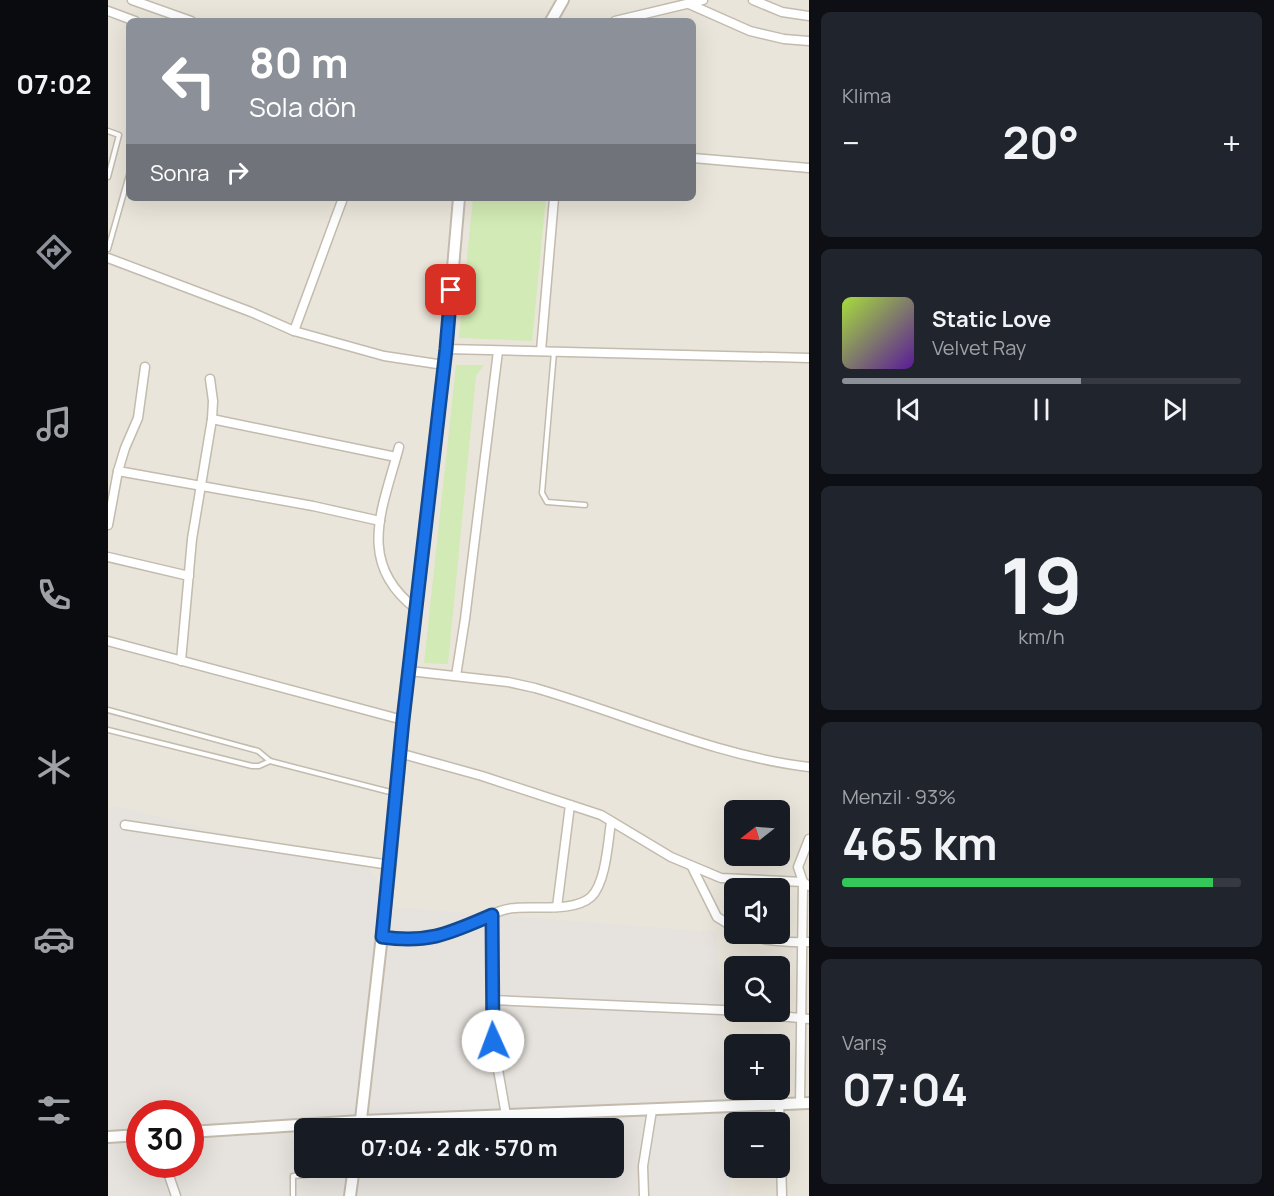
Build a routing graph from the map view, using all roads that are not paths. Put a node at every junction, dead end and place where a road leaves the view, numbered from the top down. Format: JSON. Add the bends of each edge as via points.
{"nodes":[{"id":1,"x":132,"y":0,"type":"edge"},
{"id":2,"x":563,"y":0,"type":"edge"},
{"id":3,"x":703,"y":0,"type":"edge"},
{"id":4,"x":753,"y":0,"type":"edge"},
{"id":5,"x":689,"y":4,"type":"junction"},
{"id":6,"x":108,"y":11,"type":"edge"},
{"id":7,"x":809,"y":16,"type":"edge"},
{"id":8,"x":127,"y":18,"type":"edge"},
{"id":9,"x":183,"y":18,"type":"edge"},
{"id":10,"x":553,"y":18,"type":"edge"},
{"id":11,"x":628,"y":18,"type":"edge"},
{"id":12,"x":809,"y":41,"type":"edge"},
{"id":13,"x":108,"y":131,"type":"edge"},
{"id":14,"x":696,"y":158,"type":"edge"},
{"id":15,"x":809,"y":168,"type":"edge"},
{"id":16,"x":108,"y":177,"type":"edge"},
{"id":17,"x":126,"y":186,"type":"edge"},
{"id":18,"x":342,"y":201,"type":"edge"},
{"id":19,"x":459,"y":201,"type":"edge"},
{"id":20,"x":554,"y":201,"type":"edge"},
{"id":21,"x":108,"y":249,"type":"edge"},
{"id":22,"x":108,"y":258,"type":"edge"},
{"id":23,"x":294,"y":331,"type":"junction"},
{"id":24,"x":446,"y":349,"type":"junction"},
{"id":25,"x":498,"y":351,"type":"junction"},
{"id":26,"x":541,"y":351,"type":"junction"},
{"id":27,"x":554,"y":352,"type":"junction"},
{"id":28,"x":809,"y":358,"type":"edge"},
{"id":29,"x":444,"y":365,"type":"junction"},
{"id":30,"x":145,"y":367,"type":"dead end"},
{"id":31,"x":210,"y":379,"type":"dead end"},
{"id":32,"x":212,"y":419,"type":"junction"},
{"id":33,"x":399,"y":447,"type":"dead end"},
{"id":34,"x":396,"y":457,"type":"junction"},
{"id":35,"x":118,"y":471,"type":"junction"},
{"id":36,"x":200,"y":484,"type":"junction"},
{"id":37,"x":585,"y":504,"type":"dead end"},
{"id":38,"x":109,"y":511,"type":"edge"},
{"id":39,"x":380,"y":521,"type":"junction"},
{"id":40,"x":108,"y":525,"type":"edge"},
{"id":41,"x":108,"y":557,"type":"edge"},
{"id":42,"x":189,"y":576,"type":"junction"},
{"id":43,"x":416,"y":609,"type":"junction"},
{"id":44,"x":108,"y":641,"type":"edge"},
{"id":45,"x":181,"y":661,"type":"junction"},
{"id":46,"x":409,"y":671,"type":"junction"},
{"id":47,"x":456,"y":676,"type":"junction"},
{"id":48,"x":108,"y":710,"type":"edge"},
{"id":49,"x":403,"y":720,"type":"junction"},
{"id":50,"x":108,"y":730,"type":"edge"},
{"id":51,"x":399,"y":753,"type":"junction"},
{"id":52,"x":270,"y":761,"type":"junction"},
{"id":53,"x":809,"y":767,"type":"edge"},
{"id":54,"x":396,"y":793,"type":"junction"},
{"id":55,"x":570,"y":805,"type":"junction"},
{"id":56,"x":611,"y":822,"type":"junction"},
{"id":57,"x":124,"y":825,"type":"dead end"},
{"id":58,"x":809,"y":839,"type":"edge"},
{"id":59,"x":390,"y":865,"type":"junction"},
{"id":60,"x":692,"y":867,"type":"junction"},
{"id":61,"x":806,"y":884,"type":"edge"},
{"id":62,"x":557,"y":907,"type":"junction"},
{"id":63,"x":492,"y":915,"type":"junction"},
{"id":64,"x":724,"y":921,"type":"edge"},
{"id":65,"x":382,"y":937,"type":"junction"},
{"id":66,"x":790,"y":940,"type":"edge"},
{"id":67,"x":805,"y":942,"type":"edge"},
{"id":68,"x":492,"y":1000,"type":"junction"},
{"id":69,"x":804,"y":1019,"type":"edge"},
{"id":70,"x":804,"y":1104,"type":"edge"},
{"id":71,"x":779,"y":1105,"type":"junction"},
{"id":72,"x":652,"y":1110,"type":"junction"},
{"id":73,"x":779,"y":1112,"type":"edge"},
{"id":74,"x":506,"y":1115,"type":"junction"},
{"id":75,"x":361,"y":1118,"type":"edge"},
{"id":76,"x":457,"y":1118,"type":"edge"},
{"id":77,"x":294,"y":1127,"type":"edge"},
{"id":78,"x":204,"y":1131,"type":"edge"},
{"id":79,"x":126,"y":1136,"type":"edge"},
{"id":80,"x":108,"y":1137,"type":"edge"},
{"id":81,"x":294,"y":1176,"type":"edge"},
{"id":82,"x":170,"y":1178,"type":"edge"},
{"id":83,"x":353,"y":1178,"type":"edge"},
{"id":84,"x":782,"y":1178,"type":"edge"},
{"id":85,"x":176,"y":1196,"type":"edge"},
{"id":86,"x":292,"y":1196,"type":"edge"},
{"id":87,"x":350,"y":1196,"type":"edge"},
{"id":88,"x":644,"y":1196,"type":"edge"},
{"id":89,"x":782,"y":1196,"type":"edge"}],
"edges":[{"from":1,"to":9,"type":"street"},
{"from":2,"to":10,"type":"street"},
{"from":3,"to":5,"type":"street"},
{"from":4,"to":7,"type":"street","via":[[782,12]]},
{"from":5,"to":11,"type":"street"},
{"from":5,"to":12,"type":"street","via":[[750,31]]},
{"from":6,"to":8,"type":"street"},
{"from":13,"to":16,"type":"lane","via":[[118,135]]},
{"from":14,"to":15,"type":"street"},
{"from":17,"to":21,"type":"lane"},
{"from":18,"to":23,"type":"street"},
{"from":19,"to":24,"type":"street"},
{"from":20,"to":26,"type":"street"},
{"from":22,"to":23,"type":"street"},
{"from":23,"to":29,"type":"street","via":[[384,356]]},
{"from":24,"to":25,"type":"street"},
{"from":24,"to":29,"type":"street"},
{"from":25,"to":26,"type":"street"},
{"from":25,"to":47,"type":"street"},
{"from":26,"to":27,"type":"street"},
{"from":27,"to":28,"type":"street"},
{"from":27,"to":37,"type":"lane","via":[[542,493],[547,502]]},
{"from":29,"to":43,"type":"street"},
{"from":30,"to":35,"type":"street","via":[[138,418]]},
{"from":31,"to":32,"type":"street"},
{"from":32,"to":34,"type":"street"},
{"from":32,"to":36,"type":"street"},
{"from":33,"to":34,"type":"street"},
{"from":34,"to":39,"type":"street"},
{"from":35,"to":36,"type":"street"},
{"from":35,"to":38,"type":"street"},
{"from":36,"to":39,"type":"street"},
{"from":36,"to":42,"type":"street"},
{"from":38,"to":40,"type":"street"},
{"from":39,"to":43,"type":"street","via":[[378,551],[385,575]]},
{"from":41,"to":42,"type":"street"},
{"from":42,"to":45,"type":"street"},
{"from":43,"to":46,"type":"street"},
{"from":44,"to":45,"type":"street"},
{"from":45,"to":49,"type":"street"},
{"from":46,"to":47,"type":"street"},
{"from":46,"to":49,"type":"street"},
{"from":47,"to":53,"type":"street","via":[[508,681],[710,745]]},
{"from":48,"to":52,"type":"lane","via":[[258,751]]},
{"from":49,"to":51,"type":"street"},
{"from":50,"to":52,"type":"lane","via":[[252,766]]},
{"from":51,"to":54,"type":"street"},
{"from":51,"to":55,"type":"street"},
{"from":52,"to":54,"type":"lane"},
{"from":54,"to":59,"type":"street"},
{"from":55,"to":56,"type":"street"},
{"from":55,"to":62,"type":"street"},
{"from":56,"to":60,"type":"street"},
{"from":56,"to":62,"type":"street","via":[[597,890],[584,902]]},
{"from":57,"to":59,"type":"street"},
{"from":58,"to":61,"type":"street","via":[[798,867]]},
{"from":59,"to":65,"type":"street"},
{"from":60,"to":61,"type":"street","via":[[721,878]]},
{"from":60,"to":64,"type":"street","via":[[717,917]]},
{"from":61,"to":67,"type":"street"},
{"from":62,"to":63,"type":"street","via":[[512,908]]},
{"from":63,"to":65,"type":"street","via":[[447,935],[410,940]]},
{"from":63,"to":68,"type":"street"},
{"from":65,"to":75,"type":"street"},
{"from":66,"to":67,"type":"street"},
{"from":67,"to":69,"type":"street"},
{"from":68,"to":69,"type":"street","via":[[722,1010]]},
{"from":68,"to":74,"type":"street","via":[[495,1061]]},
{"from":69,"to":70,"type":"street"},
{"from":70,"to":71,"type":"street"},
{"from":71,"to":72,"type":"street"},
{"from":71,"to":73,"type":"street"},
{"from":72,"to":74,"type":"street"},
{"from":72,"to":88,"type":"street","via":[[643,1166]]},
{"from":74,"to":76,"type":"street"},
{"from":77,"to":78,"type":"street"},
{"from":79,"to":80,"type":"street"},
{"from":81,"to":86,"type":"lane"},
{"from":82,"to":85,"type":"street"},
{"from":83,"to":87,"type":"street"},
{"from":84,"to":89,"type":"street"}]}
